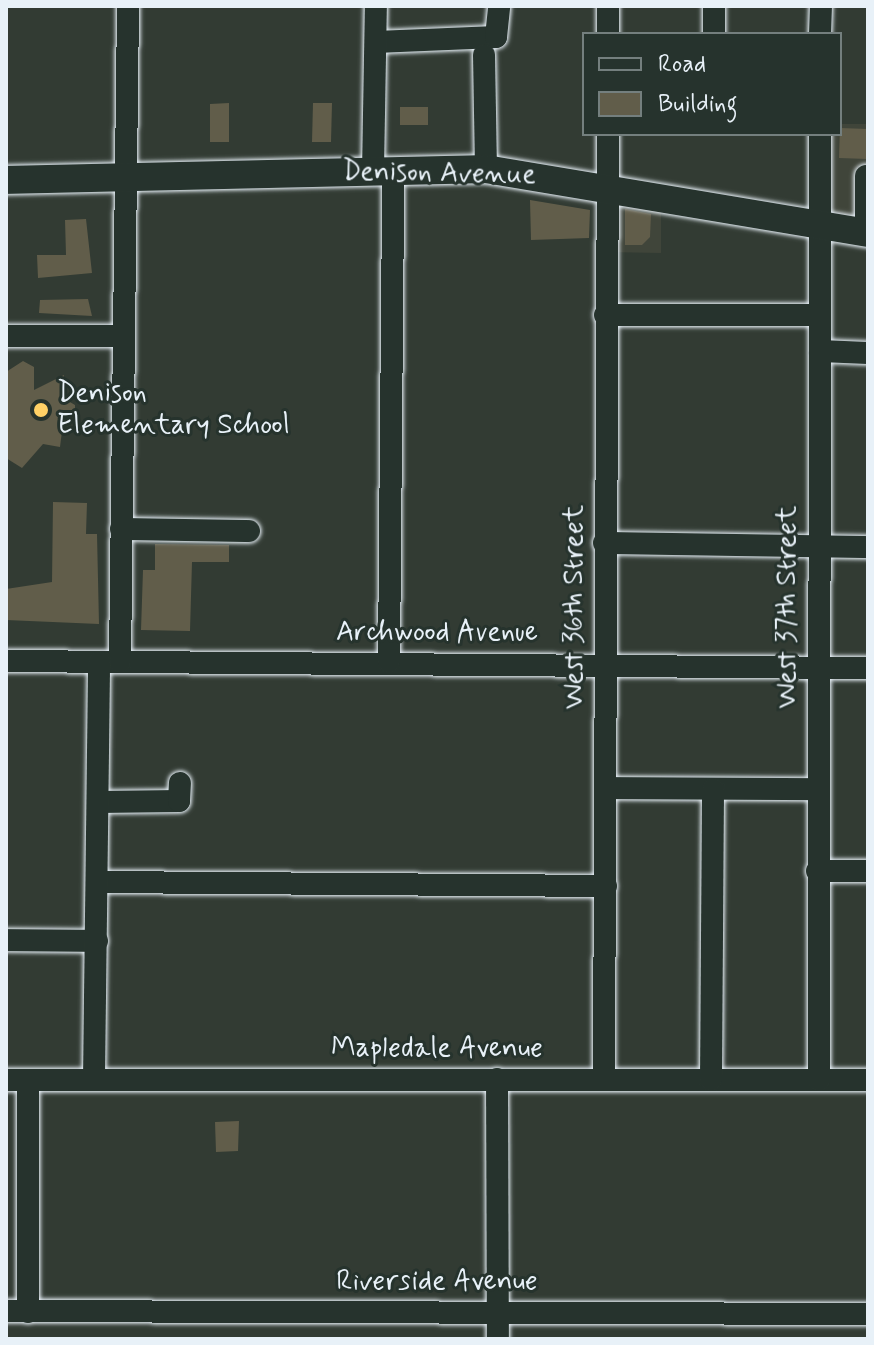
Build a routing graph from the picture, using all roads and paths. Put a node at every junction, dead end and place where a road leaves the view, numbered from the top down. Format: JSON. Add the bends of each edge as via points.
{"nodes":[{"id":1,"x":128,"y":6,"type":"edge"},
{"id":2,"x":376,"y":6,"type":"edge"},
{"id":3,"x":499,"y":6,"type":"edge"},
{"id":4,"x":608,"y":6,"type":"edge"},
{"id":5,"x":714,"y":6,"type":"edge"},
{"id":6,"x":821,"y":6,"type":"edge"},
{"id":7,"x":608,"y":32,"type":"edge"},
{"id":8,"x":714,"y":32,"type":"edge"},
{"id":9,"x":820,"y":32,"type":"edge"},
{"id":10,"x":376,"y":42,"type":"junction"},
{"id":11,"x":484,"y":55,"type":"dead end"},
{"id":12,"x":608,"y":136,"type":"edge"},
{"id":13,"x":820,"y":136,"type":"edge"},
{"id":14,"x":486,"y":169,"type":"junction"},
{"id":15,"x":383,"y":171,"type":"junction"},
{"id":16,"x":125,"y":176,"type":"junction"},
{"id":17,"x":866,"y":176,"type":"edge"},
{"id":18,"x":6,"y":180,"type":"edge"},
{"id":19,"x":607,"y":186,"type":"junction"},
{"id":20,"x":821,"y":225,"type":"junction"},
{"id":21,"x":867,"y":233,"type":"edge"},
{"id":22,"x":605,"y":315,"type":"junction"},
{"id":23,"x":820,"y":315,"type":"junction"},
{"id":24,"x":6,"y":336,"type":"edge"},
{"id":25,"x":123,"y":336,"type":"junction"},
{"id":26,"x":820,"y":351,"type":"junction"},
{"id":27,"x":868,"y":353,"type":"edge"},
{"id":28,"x":121,"y":529,"type":"junction"},
{"id":29,"x":249,"y":531,"type":"dead end"},
{"id":30,"x":604,"y":543,"type":"junction"},
{"id":31,"x":819,"y":546,"type":"junction"},
{"id":32,"x":868,"y":547,"type":"edge"},
{"id":33,"x":6,"y":661,"type":"edge"},
{"id":34,"x":109,"y":662,"type":"junction"},
{"id":35,"x":389,"y":662,"type":"junction"},
{"id":36,"x":606,"y":664,"type":"junction"},
{"id":37,"x":817,"y":668,"type":"junction"},
{"id":38,"x":868,"y":668,"type":"edge"},
{"id":39,"x":180,"y":783,"type":"dead end"},
{"id":40,"x":605,"y":788,"type":"junction"},
{"id":41,"x":713,"y":789,"type":"junction"},
{"id":42,"x":818,"y":789,"type":"junction"},
{"id":43,"x":99,"y":802,"type":"junction"},
{"id":44,"x":817,"y":871,"type":"junction"},
{"id":45,"x":868,"y":871,"type":"edge"},
{"id":46,"x":99,"y":882,"type":"junction"},
{"id":47,"x":606,"y":886,"type":"junction"},
{"id":48,"x":6,"y":940,"type":"edge"},
{"id":49,"x":97,"y":941,"type":"junction"},
{"id":50,"x":94,"y":1079,"type":"junction"},
{"id":51,"x":497,"y":1079,"type":"junction"},
{"id":52,"x":604,"y":1079,"type":"junction"},
{"id":53,"x":711,"y":1080,"type":"junction"},
{"id":54,"x":819,"y":1080,"type":"junction"},
{"id":55,"x":868,"y":1080,"type":"edge"},
{"id":56,"x":17,"y":1081,"type":"edge"},
{"id":57,"x":17,"y":1311,"type":"edge"},
{"id":58,"x":497,"y":1313,"type":"junction"},
{"id":59,"x":868,"y":1314,"type":"edge"},
{"id":60,"x":498,"y":1339,"type":"edge"}],
"edges":[{"from":1,"to":16,"type":"street"},
{"from":2,"to":10,"type":"street"},
{"from":3,"to":10,"type":"street","via":[[496,37]]},
{"from":4,"to":7,"type":"street"},
{"from":5,"to":8,"type":"street"},
{"from":6,"to":9,"type":"street"},
{"from":10,"to":15,"type":"street"},
{"from":11,"to":14,"type":"street"},
{"from":12,"to":19,"type":"street","name":"West 36th Street"},
{"from":13,"to":20,"type":"street","name":"West 37th Street"},
{"from":14,"to":15,"type":"main road","name":"Denison Avenue"},
{"from":14,"to":19,"type":"main road","name":"Denison Avenue"},
{"from":15,"to":16,"type":"main road","name":"Denison Avenue"},
{"from":15,"to":35,"type":"street"},
{"from":16,"to":18,"type":"main road","name":"Denison Avenue"},
{"from":16,"to":25,"type":"street"},
{"from":17,"to":21,"type":"street"},
{"from":19,"to":20,"type":"main road","name":"Denison Avenue"},
{"from":19,"to":22,"type":"street","name":"West 36th Street"},
{"from":20,"to":21,"type":"main road","name":"Denison Avenue"},
{"from":20,"to":23,"type":"street","name":"West 37th Street"},
{"from":22,"to":23,"type":"street"},
{"from":22,"to":30,"type":"street","name":"West 36th Street"},
{"from":23,"to":26,"type":"street","name":"West 37th Street"},
{"from":24,"to":25,"type":"street"},
{"from":25,"to":28,"type":"street"},
{"from":26,"to":27,"type":"street"},
{"from":26,"to":31,"type":"street","name":"West 37th Street"},
{"from":28,"to":29,"type":"street"},
{"from":28,"to":34,"type":"street"},
{"from":30,"to":31,"type":"street"},
{"from":30,"to":36,"type":"street","name":"West 36th Street"},
{"from":31,"to":32,"type":"street"},
{"from":31,"to":37,"type":"street","name":"West 37th Street"},
{"from":33,"to":34,"type":"street","name":"Archwood Avenue"},
{"from":34,"to":35,"type":"street","name":"Archwood Avenue"},
{"from":34,"to":43,"type":"street"},
{"from":35,"to":36,"type":"street","name":"Archwood Avenue"},
{"from":36,"to":37,"type":"street","name":"Archwood Avenue"},
{"from":36,"to":40,"type":"street","name":"West 36th Street"},
{"from":37,"to":38,"type":"street","name":"Archwood Avenue"},
{"from":37,"to":42,"type":"street","name":"West 37th Street"},
{"from":39,"to":43,"type":"street","via":[[179,801]]},
{"from":40,"to":41,"type":"street"},
{"from":40,"to":47,"type":"street","name":"West 36th Street"},
{"from":41,"to":42,"type":"street"},
{"from":41,"to":53,"type":"street"},
{"from":42,"to":44,"type":"street","name":"West 37th Street"},
{"from":43,"to":46,"type":"street"},
{"from":44,"to":45,"type":"street"},
{"from":44,"to":54,"type":"street","name":"West 37th Street"},
{"from":46,"to":47,"type":"street"},
{"from":46,"to":49,"type":"street"},
{"from":47,"to":52,"type":"street","name":"West 36th Street"},
{"from":48,"to":49,"type":"street"},
{"from":49,"to":50,"type":"street"},
{"from":50,"to":51,"type":"street","name":"Mapledale Avenue"},
{"from":50,"to":56,"type":"street","name":"Mapledale Avenue"},
{"from":51,"to":52,"type":"street","name":"Mapledale Avenue"},
{"from":51,"to":58,"type":"street"},
{"from":52,"to":53,"type":"street","name":"Mapledale Avenue"},
{"from":53,"to":54,"type":"street","name":"Mapledale Avenue"},
{"from":54,"to":55,"type":"street","name":"Mapledale Avenue"},
{"from":56,"to":57,"type":"street"},
{"from":57,"to":58,"type":"street","name":"Riverside Avenue"},
{"from":58,"to":59,"type":"street","name":"Riverside Avenue"},
{"from":58,"to":60,"type":"street"}]}
